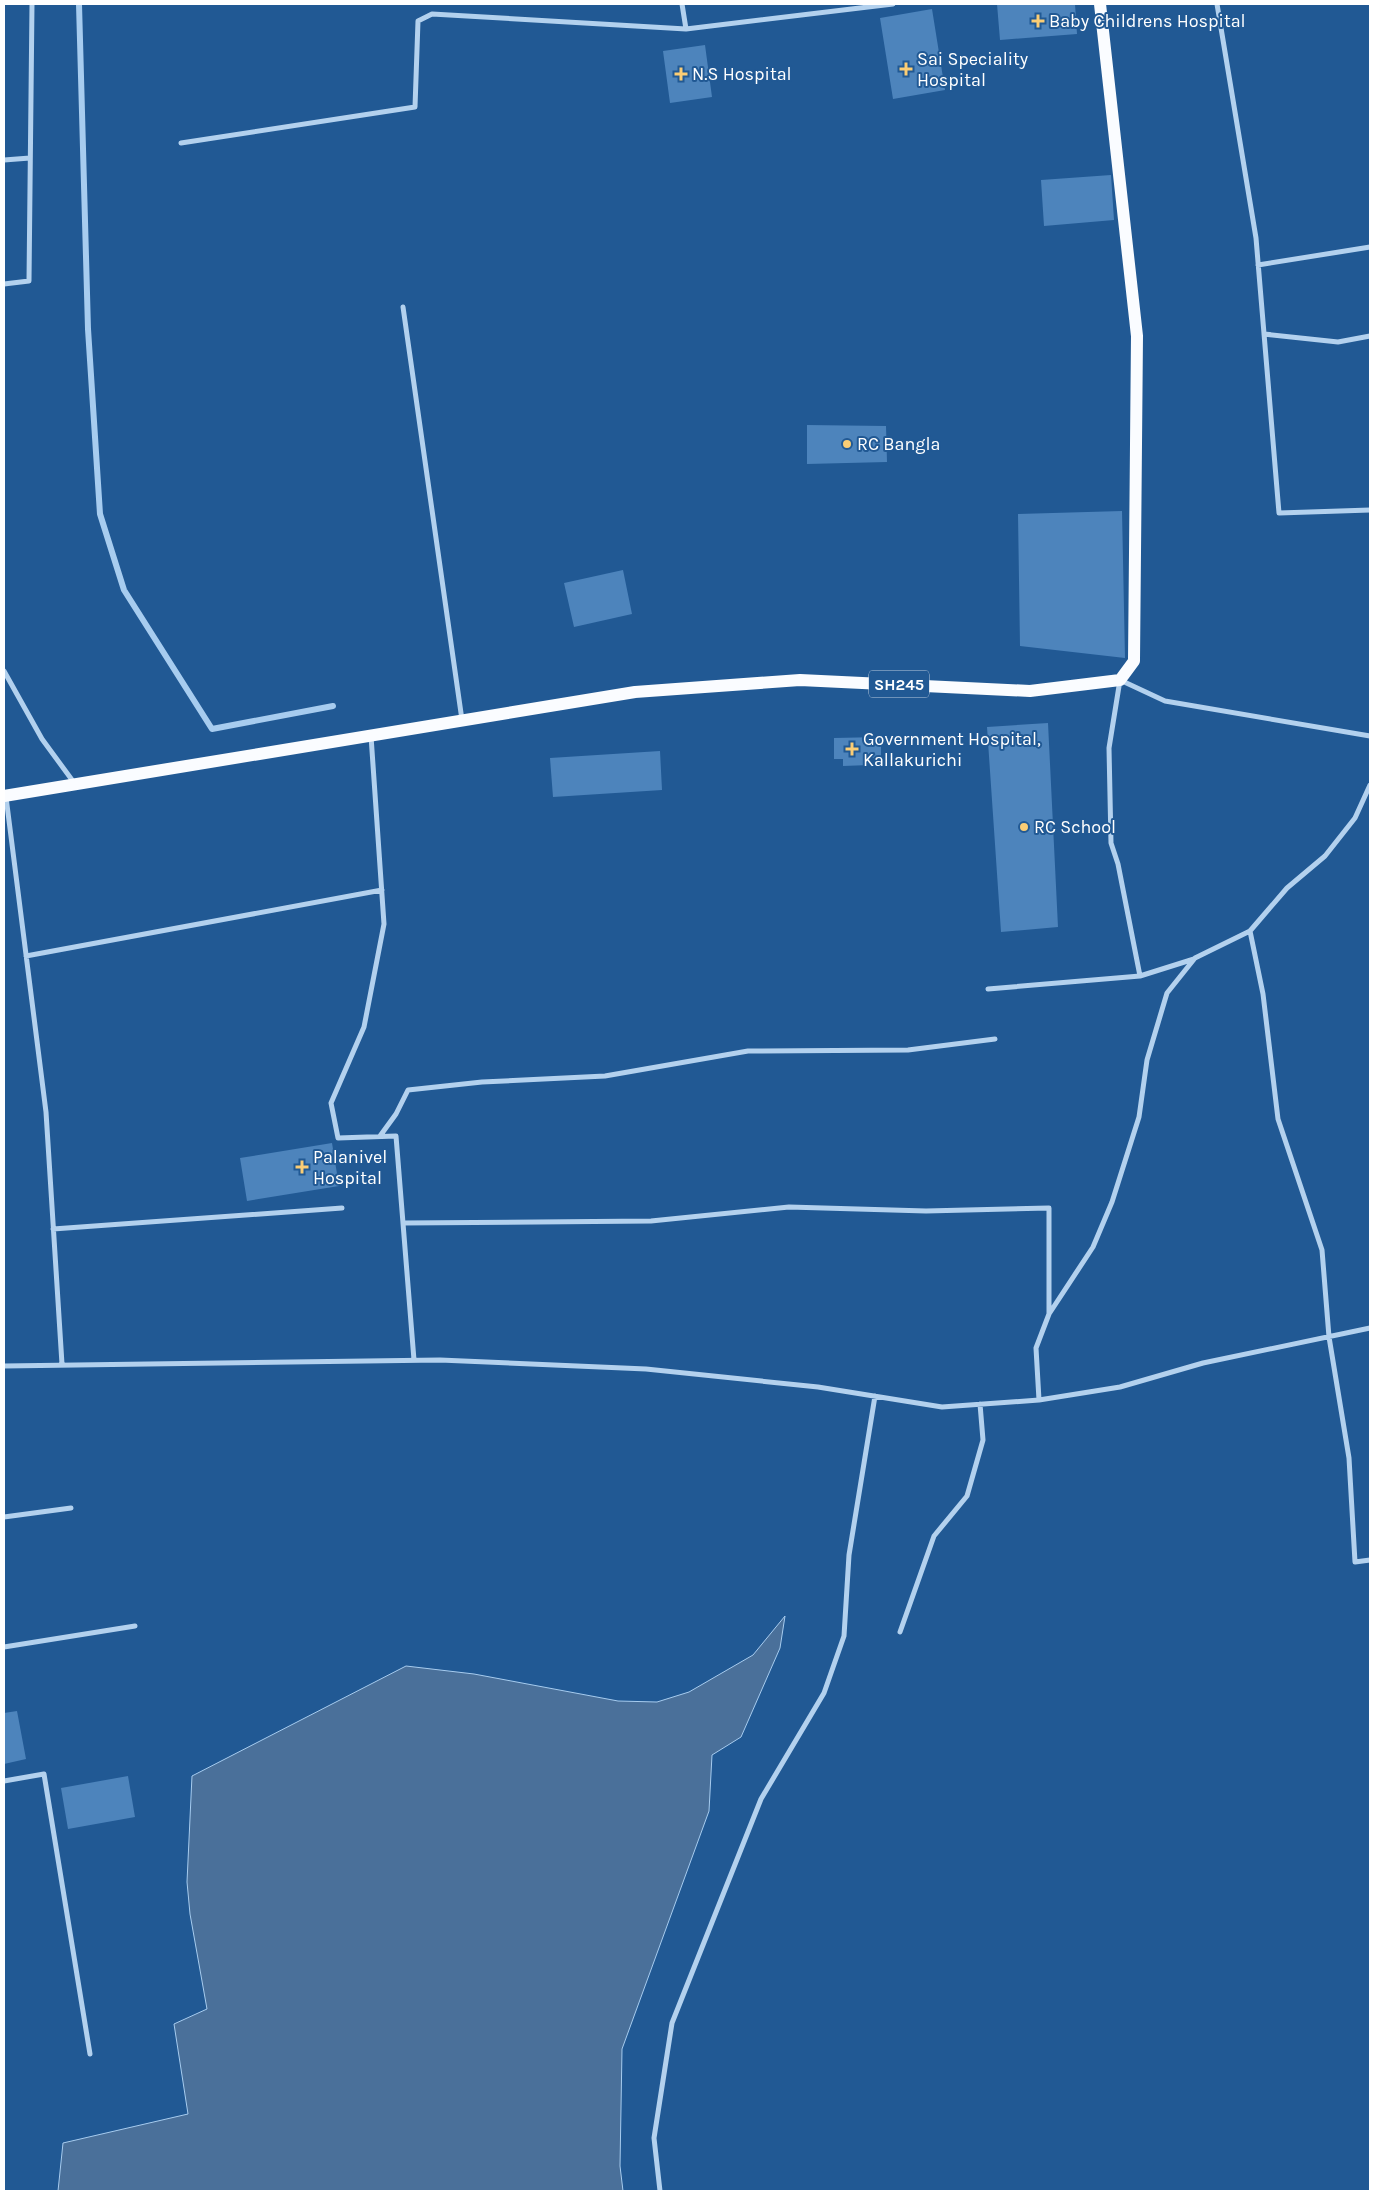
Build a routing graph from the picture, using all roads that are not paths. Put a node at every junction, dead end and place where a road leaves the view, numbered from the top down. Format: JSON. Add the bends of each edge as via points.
{"nodes":[{"id":1,"x":32,"y":4,"type":"edge"},
{"id":2,"x":682,"y":4,"type":"edge"},
{"id":3,"x":893,"y":4,"type":"edge"},
{"id":4,"x":1100,"y":4,"type":"edge"},
{"id":5,"x":1217,"y":4,"type":"edge"},
{"id":6,"x":686,"y":29,"type":"junction"},
{"id":7,"x":181,"y":143,"type":"dead end"},
{"id":8,"x":30,"y":158,"type":"junction"},
{"id":9,"x":4,"y":160,"type":"edge"},
{"id":10,"x":1370,"y":247,"type":"edge"},
{"id":11,"x":1258,"y":265,"type":"junction"},
{"id":12,"x":4,"y":284,"type":"edge"},
{"id":13,"x":403,"y":307,"type":"dead end"},
{"id":14,"x":1264,"y":334,"type":"junction"},
{"id":15,"x":1370,"y":336,"type":"edge"},
{"id":16,"x":1370,"y":510,"type":"edge"},
{"id":17,"x":4,"y":672,"type":"edge"},
{"id":18,"x":1120,"y":680,"type":"junction"},
{"id":19,"x":462,"y":721,"type":"junction"},
{"id":20,"x":371,"y":736,"type":"junction"},
{"id":21,"x":1370,"y":736,"type":"edge"},
{"id":22,"x":75,"y":784,"type":"junction"},
{"id":23,"x":1370,"y":785,"type":"edge"},
{"id":24,"x":5,"y":796,"type":"edge"},
{"id":25,"x":382,"y":890,"type":"junction"},
{"id":26,"x":1250,"y":930,"type":"junction"},
{"id":27,"x":26,"y":956,"type":"junction"},
{"id":28,"x":1194,"y":958,"type":"junction"},
{"id":29,"x":1140,"y":976,"type":"junction"},
{"id":30,"x":988,"y":989,"type":"dead end"},
{"id":31,"x":995,"y":1039,"type":"dead end"},
{"id":32,"x":380,"y":1136,"type":"junction"},
{"id":33,"x":342,"y":1208,"type":"dead end"},
{"id":34,"x":403,"y":1223,"type":"junction"},
{"id":35,"x":53,"y":1229,"type":"junction"},
{"id":36,"x":1049,"y":1314,"type":"junction"},
{"id":37,"x":1370,"y":1328,"type":"edge"},
{"id":38,"x":1329,"y":1337,"type":"junction"},
{"id":39,"x":414,"y":1360,"type":"junction"},
{"id":40,"x":62,"y":1364,"type":"junction"},
{"id":41,"x":4,"y":1366,"type":"edge"},
{"id":42,"x":875,"y":1396,"type":"junction"},
{"id":43,"x":1039,"y":1400,"type":"junction"},
{"id":44,"x":980,"y":1404,"type":"junction"},
{"id":45,"x":71,"y":1508,"type":"dead end"},
{"id":46,"x":4,"y":1517,"type":"edge"},
{"id":47,"x":1370,"y":1560,"type":"edge"},
{"id":48,"x":135,"y":1626,"type":"dead end"},
{"id":49,"x":900,"y":1632,"type":"dead end"},
{"id":50,"x":4,"y":1647,"type":"edge"},
{"id":51,"x":4,"y":1781,"type":"edge"},
{"id":52,"x":90,"y":2054,"type":"dead end"},
{"id":53,"x":660,"y":2191,"type":"edge"}],
"edges":[{"from":1,"to":8,"type":"street"},
{"from":2,"to":6,"type":"street"},
{"from":3,"to":6,"type":"street"},
{"from":4,"to":18,"type":"main road","via":[[1137,336],[1134,662]]},
{"from":5,"to":11,"type":"street"},
{"from":6,"to":7,"type":"street","via":[[432,14],[418,21],[415,106]]},
{"from":8,"to":9,"type":"street"},
{"from":8,"to":12,"type":"street","via":[[29,281]]},
{"from":10,"to":11,"type":"street"},
{"from":11,"to":14,"type":"street"},
{"from":13,"to":19,"type":"street"},
{"from":14,"to":15,"type":"street","via":[[1338,342]]},
{"from":14,"to":16,"type":"street","via":[[1279,513]]},
{"from":17,"to":22,"type":"street","via":[[42,739]]},
{"from":18,"to":19,"type":"main road","number":"SH245","via":[[1030,691],[800,680],[635,692]]},
{"from":18,"to":21,"type":"street","via":[[1165,701]]},
{"from":18,"to":29,"type":"street","via":[[1109,748],[1111,843]]},
{"from":19,"to":20,"type":"main road","number":"SH245"},
{"from":20,"to":22,"type":"main road","number":"SH245"},
{"from":20,"to":25,"type":"street"},
{"from":22,"to":24,"type":"main road","number":"SH245"},
{"from":23,"to":26,"type":"street","via":[[1355,818],[1325,856],[1287,888]]},
{"from":24,"to":27,"type":"street"},
{"from":25,"to":27,"type":"street"},
{"from":25,"to":32,"type":"street","via":[[384,924],[364,1027],[331,1103],[338,1138]]},
{"from":26,"to":28,"type":"street"},
{"from":26,"to":38,"type":"street","via":[[1263,994],[1278,1119],[1322,1250]]},
{"from":27,"to":35,"type":"street","via":[[46,1112]]},
{"from":28,"to":29,"type":"street"},
{"from":28,"to":36,"type":"street","via":[[1167,993],[1147,1060],[1139,1117],[1112,1202],[1093,1248]]},
{"from":29,"to":30,"type":"street"},
{"from":31,"to":32,"type":"street","via":[[908,1050],[748,1051],[605,1076],[482,1082],[408,1090]]},
{"from":32,"to":34,"type":"street","via":[[396,1136]]},
{"from":33,"to":35,"type":"street"},
{"from":34,"to":36,"type":"street","via":[[651,1221],[790,1207],[926,1211],[1049,1208]]},
{"from":34,"to":39,"type":"street"},
{"from":35,"to":40,"type":"street"},
{"from":36,"to":43,"type":"street","via":[[1036,1348]]},
{"from":37,"to":38,"type":"street"},
{"from":38,"to":43,"type":"street","via":[[1202,1363],[1120,1388]]},
{"from":38,"to":47,"type":"street","via":[[1349,1458],[1355,1562]]},
{"from":39,"to":40,"type":"street"},
{"from":39,"to":42,"type":"street","via":[[646,1369]]},
{"from":40,"to":41,"type":"street"},
{"from":42,"to":44,"type":"street","via":[[942,1407]]},
{"from":42,"to":53,"type":"street","via":[[849,1555],[844,1636],[824,1693],[761,1799],[672,2023],[654,2138]]},
{"from":43,"to":44,"type":"street"},
{"from":44,"to":49,"type":"street","via":[[983,1440],[967,1496],[934,1536]]},
{"from":45,"to":46,"type":"street"},
{"from":48,"to":50,"type":"street"},
{"from":51,"to":52,"type":"street","via":[[44,1774]]}]}
